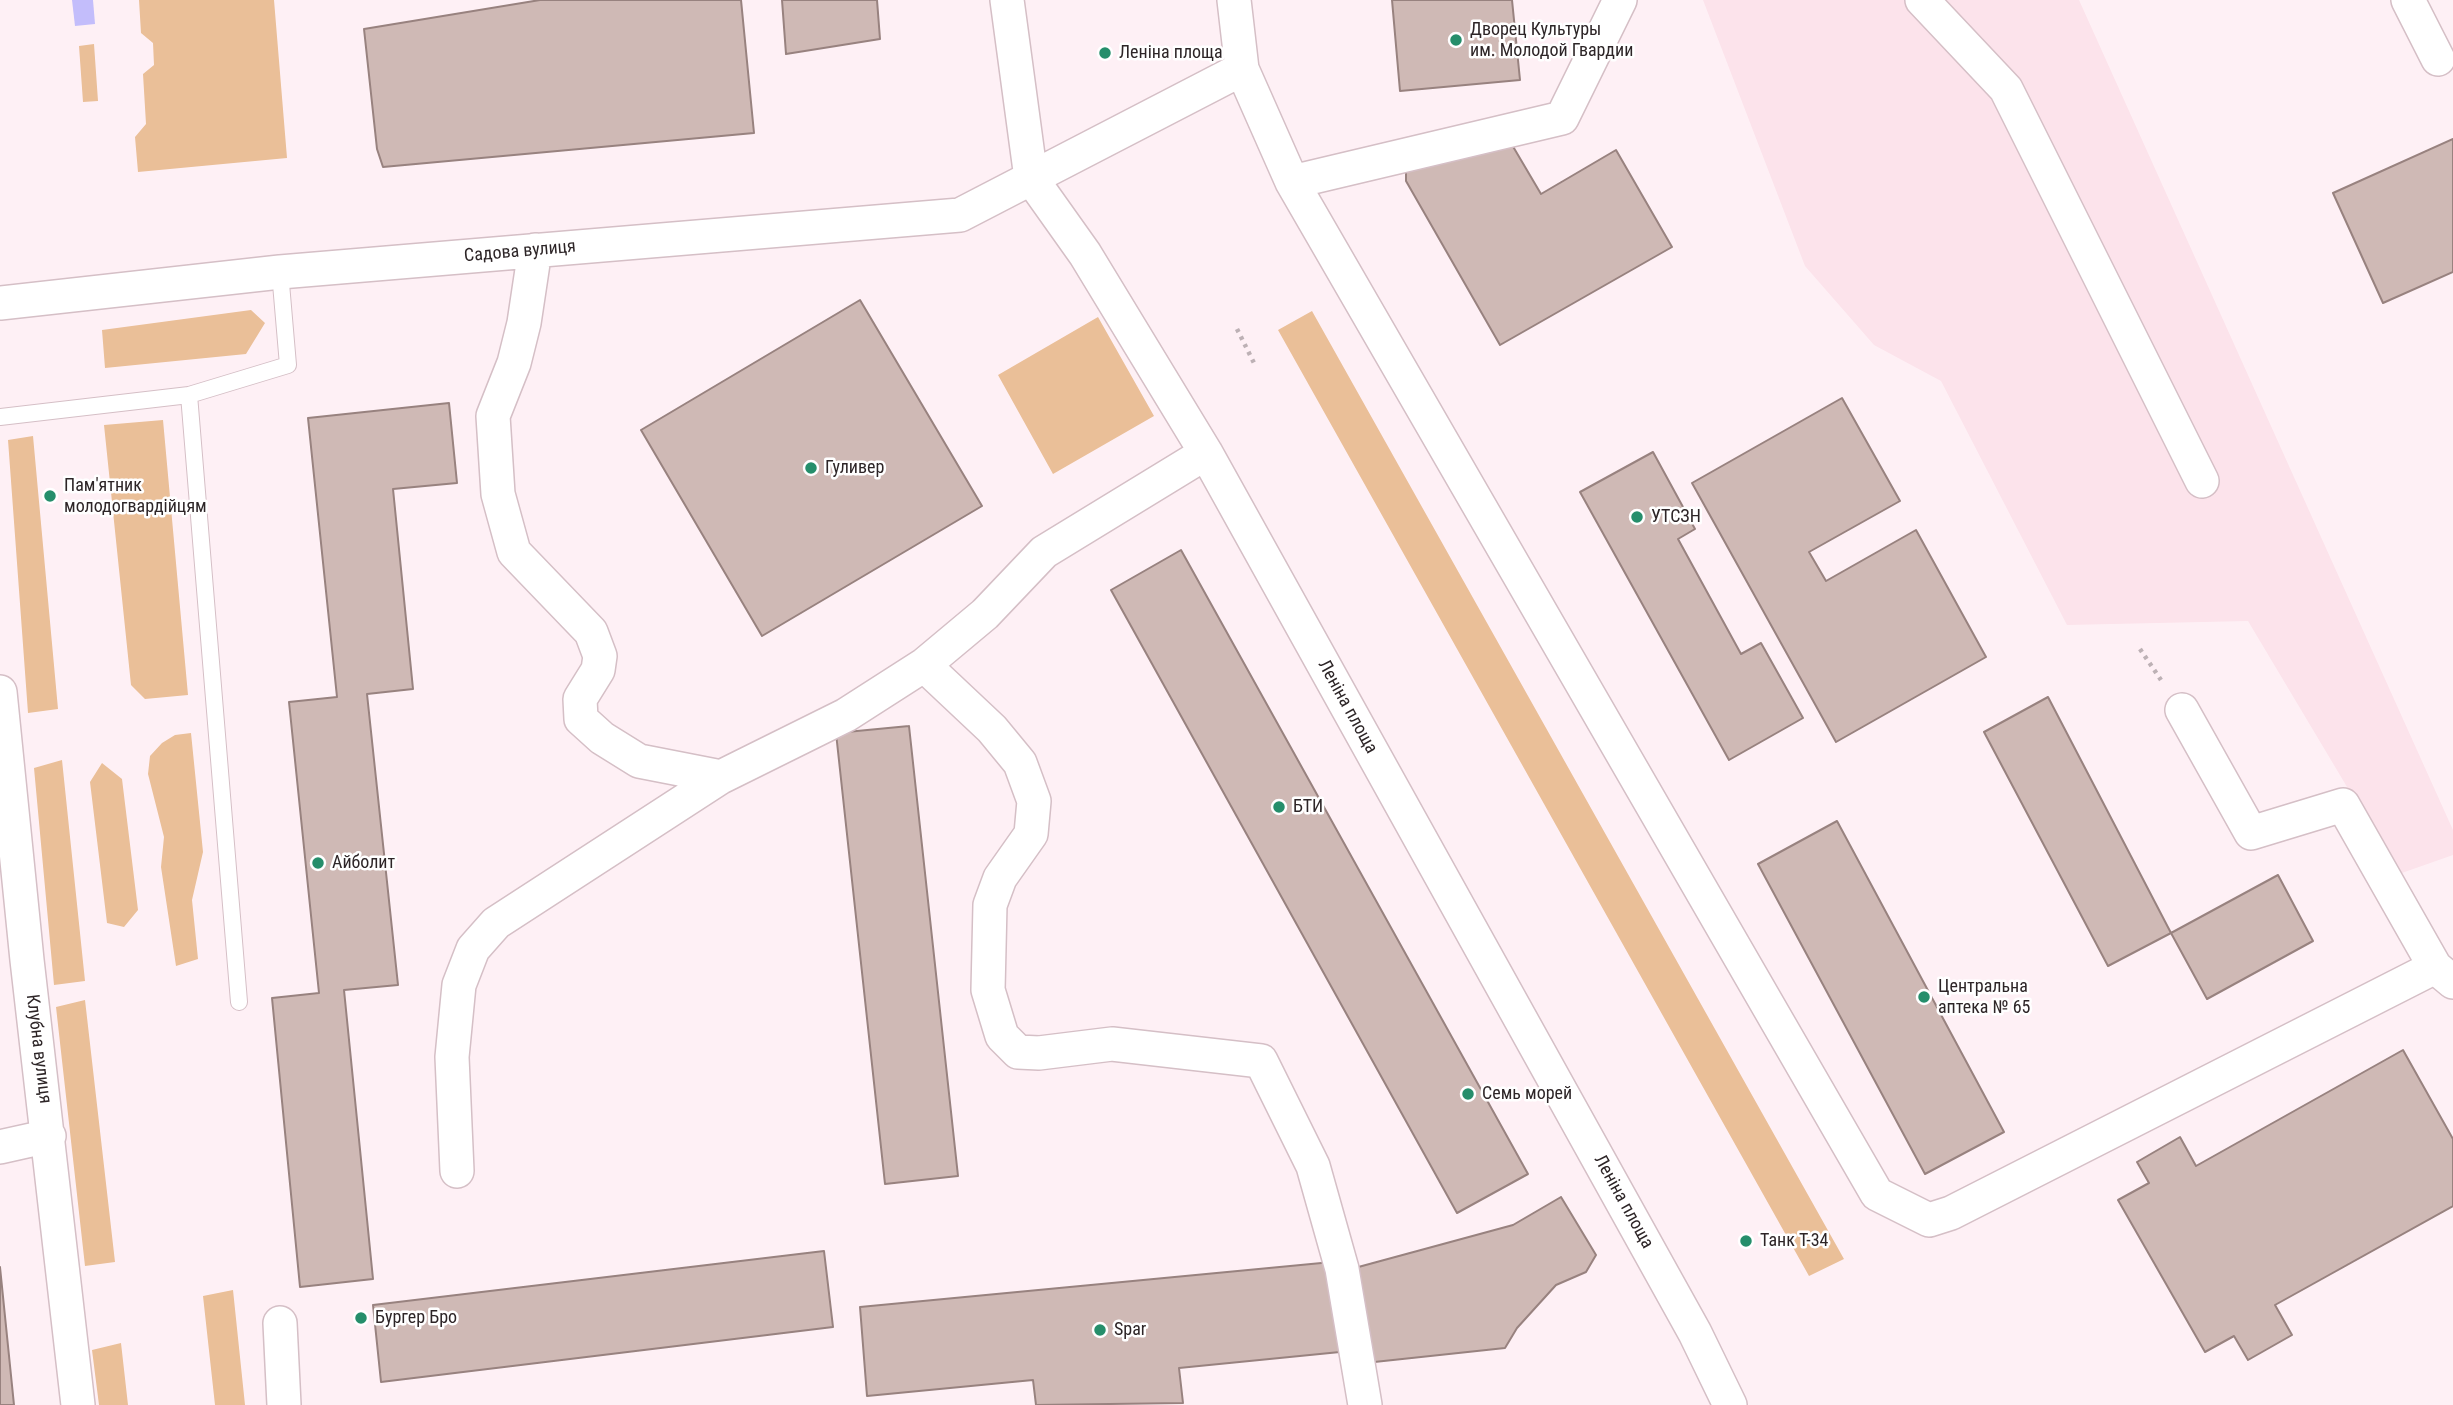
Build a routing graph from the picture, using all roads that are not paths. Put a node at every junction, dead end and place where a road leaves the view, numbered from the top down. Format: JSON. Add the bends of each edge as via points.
{"nodes":[{"id":1,"x":1007,"y":0,"type":"edge"},
{"id":2,"x":1234,"y":0,"type":"edge"},
{"id":3,"x":1620,"y":0,"type":"edge"},
{"id":4,"x":1922,"y":0,"type":"edge"},
{"id":5,"x":2408,"y":0,"type":"edge"},
{"id":6,"x":2438,"y":59,"type":"dead end"},
{"id":7,"x":1242,"y":69,"type":"junction"},
{"id":8,"x":1031,"y":178,"type":"junction"},
{"id":9,"x":1292,"y":181,"type":"junction"},
{"id":10,"x":535,"y":250,"type":"junction"},
{"id":11,"x":280,"y":272,"type":"junction"},
{"id":12,"x":0,"y":303,"type":"edge"},
{"id":13,"x":190,"y":394,"type":"junction"},
{"id":14,"x":0,"y":417,"type":"edge"},
{"id":15,"x":1206,"y":453,"type":"junction"},
{"id":16,"x":2202,"y":481,"type":"dead end"},
{"id":17,"x":924,"y":665,"type":"junction"},
{"id":18,"x":0,"y":692,"type":"edge"},
{"id":19,"x":2182,"y":710,"type":"dead end"},
{"id":20,"x":721,"y":777,"type":"junction"},
{"id":21,"x":2444,"y":974,"type":"edge"},
{"id":22,"x":239,"y":1002,"type":"dead end"},
{"id":23,"x":49,"y":1136,"type":"junction"},
{"id":24,"x":0,"y":1147,"type":"edge"},
{"id":25,"x":457,"y":1171,"type":"dead end"},
{"id":26,"x":280,"y":1323,"type":"dead end"},
{"id":27,"x":78,"y":1405,"type":"edge"},
{"id":28,"x":284,"y":1405,"type":"edge"},
{"id":29,"x":1365,"y":1405,"type":"edge"},
{"id":30,"x":1730,"y":1405,"type":"edge"}],
"edges":[{"from":1,"to":8,"type":"street","name":"Леніна площа"},
{"from":2,"to":7,"type":"street"},
{"from":3,"to":9,"type":"street","via":[[1562,118]]},
{"from":4,"to":16,"type":"street","via":[[2006,89]]},
{"from":5,"to":6,"type":"street"},
{"from":7,"to":8,"type":"street","name":"Садова вулиця"},
{"from":7,"to":9,"type":"street"},
{"from":8,"to":10,"type":"street","name":"Садова вулиця","via":[[960,215]]},
{"from":8,"to":15,"type":"street","name":"Леніна площа","via":[[1085,254]]},
{"from":9,"to":21,"type":"street","via":[[1877,1194],[1929,1220],[1951,1213]]},
{"from":10,"to":11,"type":"street","name":"Садова вулиця"},
{"from":10,"to":20,"type":"street","via":[[514,363],[493,416],[498,494],[514,551],[591,632],[600,656],[598,670],[580,699],[580,719],[639,761]]},
{"from":11,"to":12,"type":"street","name":"Садова вулиця"},
{"from":11,"to":13,"type":"lane","via":[[288,365]]},
{"from":13,"to":14,"type":"lane"},
{"from":13,"to":22,"type":"lane"},
{"from":15,"to":17,"type":"street","via":[[1044,552],[985,614]]},
{"from":15,"to":30,"type":"street","name":"Леніна площа","via":[[1682,1308]]},
{"from":17,"to":20,"type":"street","via":[[846,715]]},
{"from":17,"to":29,"type":"street","via":[[992,729],[1020,763],[1034,801],[1031,834],[1000,878],[990,905],[988,990],[1002,1036],[1018,1052],[1112,1044],[1261,1061],[1316,1179],[1342,1269]]},
{"from":18,"to":23,"type":"street","name":"Клубна вулиця"},
{"from":19,"to":21,"type":"street","via":[[2251,833],[2343,805]]},
{"from":20,"to":25,"type":"street","via":[[496,923],[473,949],[460,985],[452,1057]]},
{"from":23,"to":24,"type":"street"},
{"from":23,"to":27,"type":"street","name":"Клубна вулиця"},
{"from":26,"to":28,"type":"street"}]}
